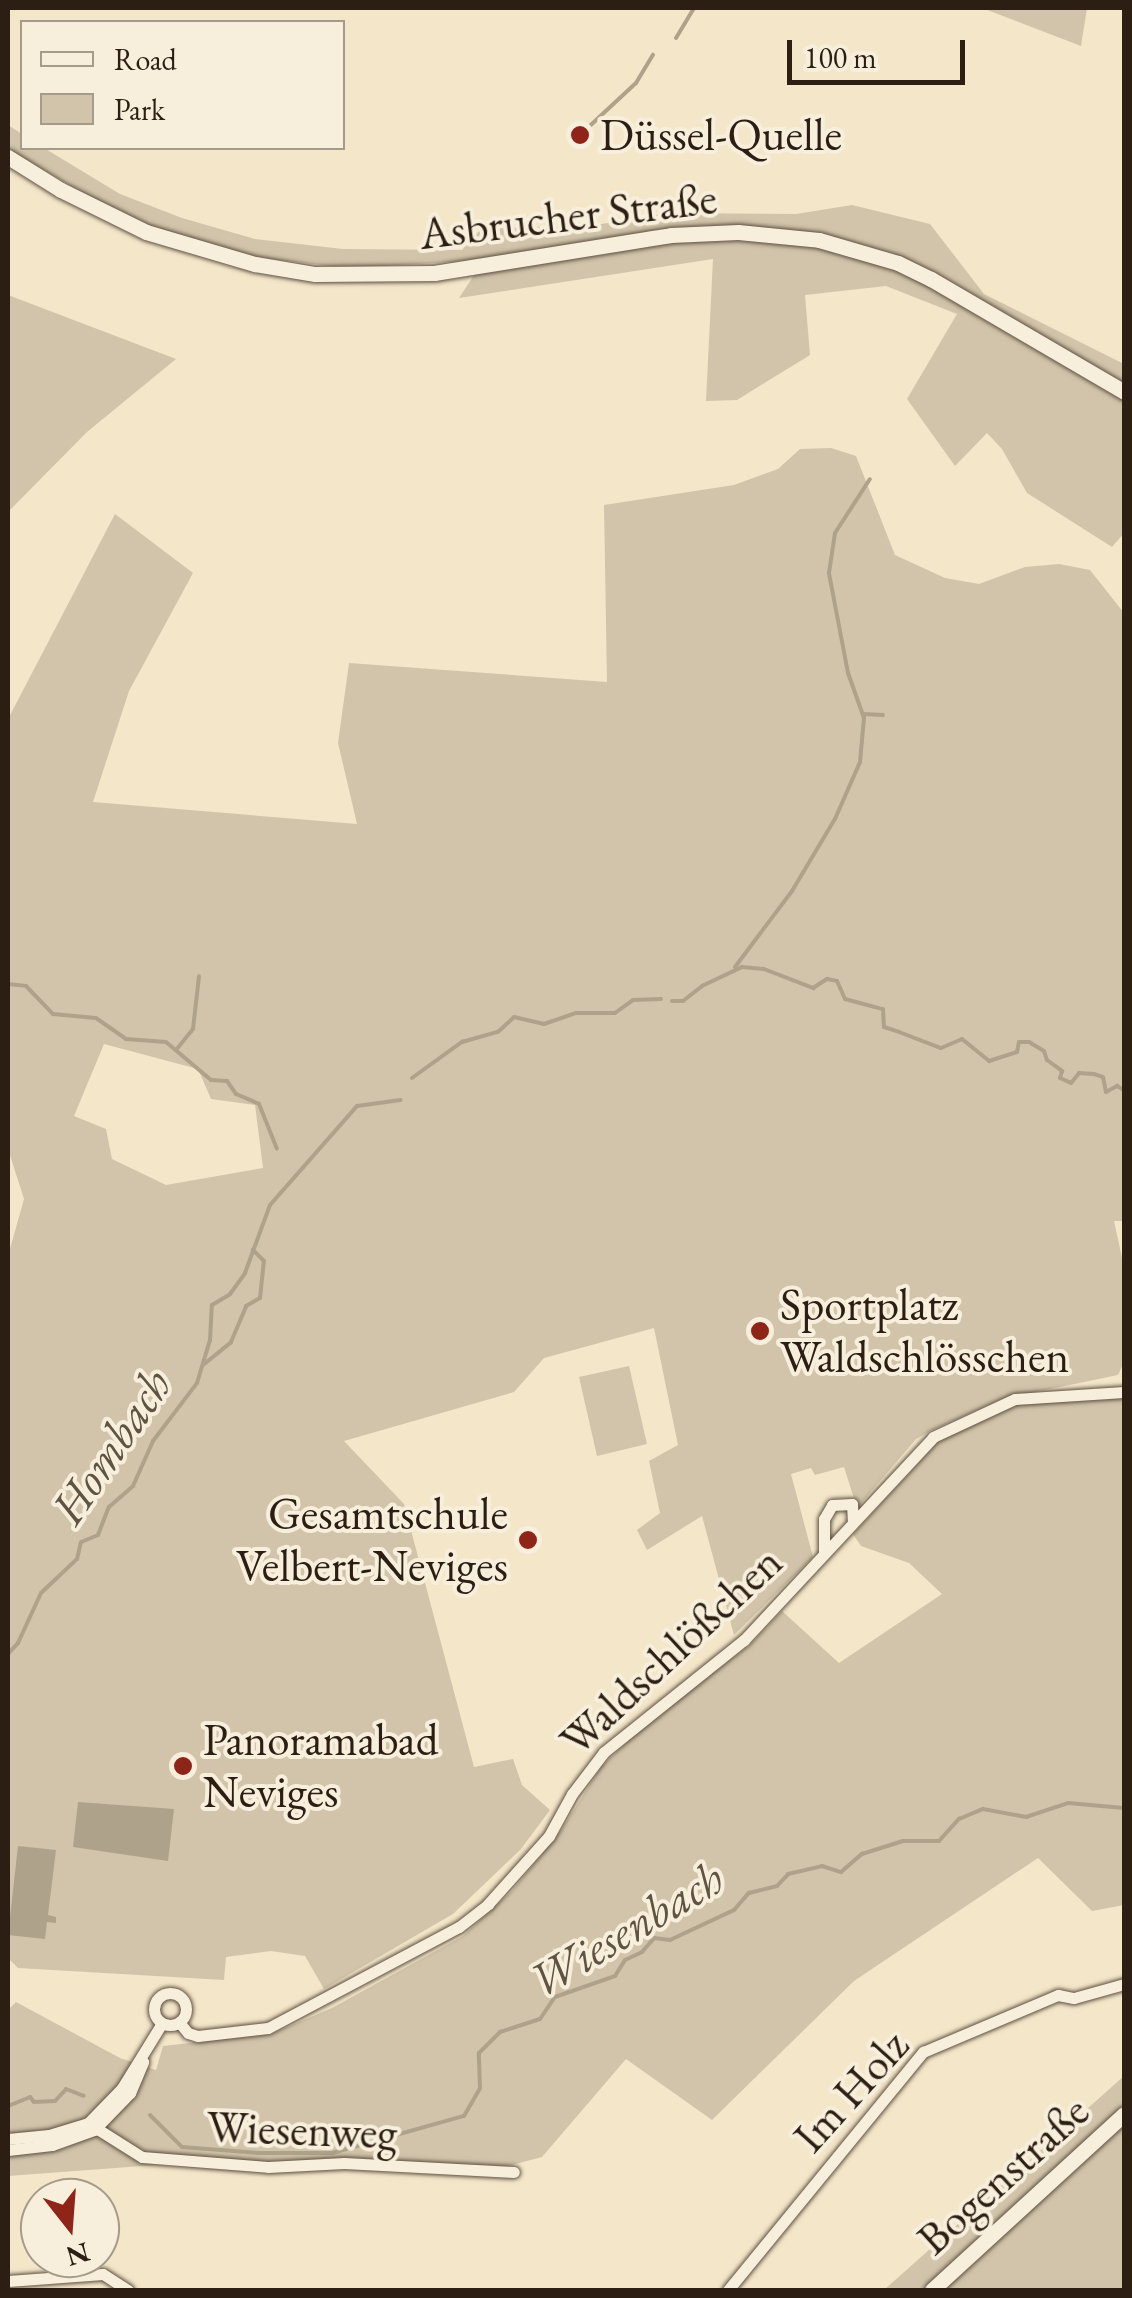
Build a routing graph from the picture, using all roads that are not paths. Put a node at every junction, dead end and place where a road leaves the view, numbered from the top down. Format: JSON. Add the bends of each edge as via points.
{"nodes":[{"id":1,"x":8,"y":156,"type":"edge"},
{"id":2,"x":1124,"y":392,"type":"edge"},
{"id":3,"x":1124,"y":1392,"type":"edge"},
{"id":4,"x":851,"y":1524,"type":"junction"},
{"id":5,"x":824,"y":1553,"type":"junction"},
{"id":6,"x":1124,"y":1984,"type":"edge"},
{"id":7,"x":179,"y":2022,"type":"junction"},
{"id":8,"x":162,"y":2023,"type":"junction"},
{"id":9,"x":1124,"y":2114,"type":"edge"},
{"id":10,"x":91,"y":2127,"type":"junction"},
{"id":11,"x":8,"y":2139,"type":"edge"},
{"id":12,"x":8,"y":2150,"type":"edge"},
{"id":13,"x":514,"y":2172,"type":"dead end"},
{"id":14,"x":8,"y":2281,"type":"edge"},
{"id":15,"x":128,"y":2290,"type":"edge"},
{"id":16,"x":728,"y":2290,"type":"edge"},
{"id":17,"x":932,"y":2290,"type":"edge"}],
"edges":[{"from":1,"to":2,"type":"main road","name":"Asbrucher Straße","via":[[146,232],[315,274],[434,274],[671,235],[738,232],[819,240],[930,279]]},
{"from":3,"to":4,"type":"street","name":"Waldschlößchen","via":[[1014,1399],[932,1436]]},
{"from":4,"to":5,"type":"street","name":"Waldschlößchen"},
{"from":4,"to":5,"type":"street","via":[[852,1504],[832,1505],[824,1519]]},
{"from":5,"to":7,"type":"street","name":"Waldschlößchen","via":[[744,1640],[604,1752],[549,1836],[459,1927],[268,2028],[198,2036]]},
{"from":6,"to":16,"type":"street","name":"Im Holz","via":[[1074,1998],[1058,1995],[923,2052]]},
{"from":7,"to":8,"type":"street"},
{"from":7,"to":8,"type":"street","via":[[185,2004],[165,1994],[154,2008]]},
{"from":8,"to":10,"type":"street","via":[[130,2093]]},
{"from":9,"to":17,"type":"main road","name":"Bogenstraße"},
{"from":10,"to":11,"type":"street"},
{"from":10,"to":12,"type":"street","via":[[52,2145]]},
{"from":10,"to":13,"type":"street","name":"Wiesenweg","via":[[142,2157]]},
{"from":14,"to":15,"type":"street","via":[[104,2274]]}]}
